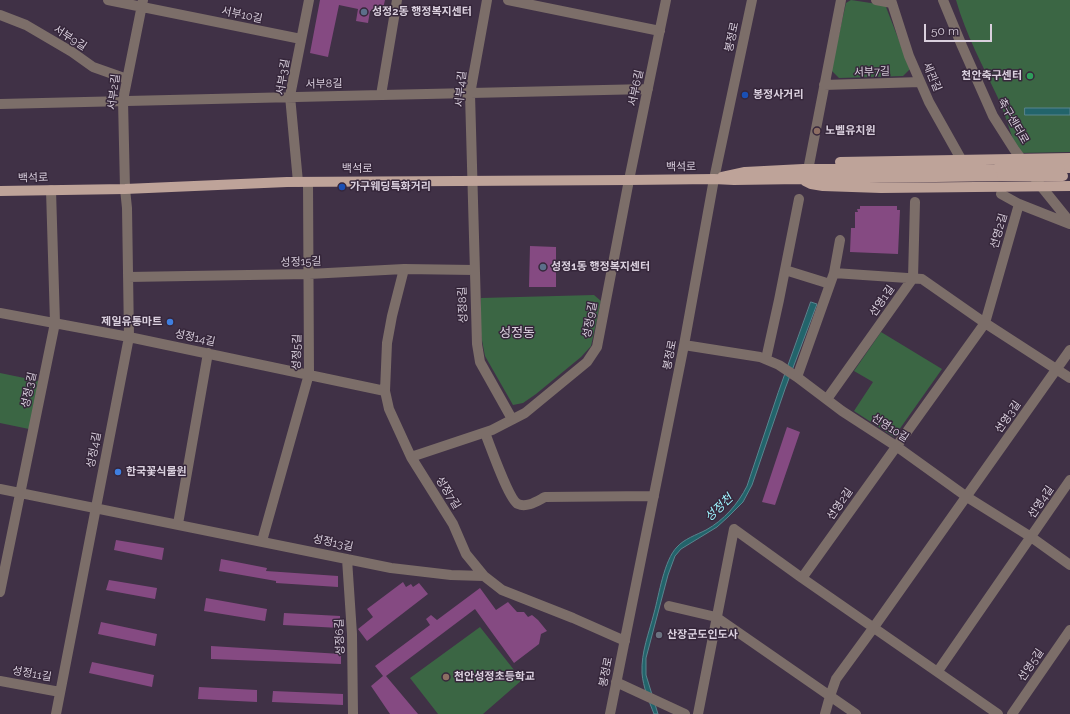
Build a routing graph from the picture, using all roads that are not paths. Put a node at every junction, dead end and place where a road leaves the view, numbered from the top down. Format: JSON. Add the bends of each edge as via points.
{"nodes":[{"id":1,"x":108,"y":0,"type":"edge"},
{"id":2,"x":309,"y":0,"type":"edge"},
{"id":3,"x":397,"y":0,"type":"edge"},
{"id":4,"x":487,"y":0,"type":"edge"},
{"id":5,"x":508,"y":0,"type":"edge"},
{"id":6,"x":666,"y":0,"type":"edge"},
{"id":7,"x":752,"y":0,"type":"edge"},
{"id":8,"x":841,"y":0,"type":"edge"},
{"id":9,"x":876,"y":0,"type":"edge"},
{"id":10,"x":943,"y":0,"type":"edge"},
{"id":11,"x":891,"y":2,"type":"edge"},
{"id":12,"x":142,"y":3,"type":"edge"},
{"id":13,"x":0,"y":15,"type":"edge"},
{"id":14,"x":660,"y":30,"type":"junction"},
{"id":15,"x":301,"y":39,"type":"junction"},
{"id":16,"x":127,"y":79,"type":"junction"},
{"id":17,"x":920,"y":82,"type":"junction"},
{"id":18,"x":824,"y":85,"type":"junction"},
{"id":19,"x":648,"y":89,"type":"junction"},
{"id":20,"x":470,"y":94,"type":"junction"},
{"id":21,"x":381,"y":95,"type":"junction"},
{"id":22,"x":290,"y":96,"type":"junction"},
{"id":23,"x":123,"y":100,"type":"junction"},
{"id":24,"x":0,"y":104,"type":"edge"},
{"id":25,"x":1021,"y":158,"type":"junction"},
{"id":26,"x":1070,"y":158,"type":"edge"},
{"id":27,"x":961,"y":159,"type":"junction"},
{"id":28,"x":804,"y":171,"type":"junction"},
{"id":29,"x":1066,"y":172,"type":"edge"},
{"id":30,"x":714,"y":179,"type":"junction"},
{"id":31,"x":629,"y":180,"type":"junction"},
{"id":32,"x":472,"y":181,"type":"junction"},
{"id":33,"x":303,"y":182,"type":"junction"},
{"id":34,"x":1041,"y":186,"type":"junction"},
{"id":35,"x":1070,"y":186,"type":"edge"},
{"id":36,"x":125,"y":189,"type":"junction"},
{"id":37,"x":51,"y":190,"type":"junction"},
{"id":38,"x":0,"y":191,"type":"edge"},
{"id":39,"x":1001,"y":194,"type":"dead end"},
{"id":40,"x":799,"y":199,"type":"dead end"},
{"id":41,"x":915,"y":202,"type":"dead end"},
{"id":42,"x":1019,"y":204,"type":"junction"},
{"id":43,"x":1070,"y":223,"type":"edge"},
{"id":44,"x":840,"y":240,"type":"dead end"},
{"id":45,"x":404,"y":269,"type":"junction"},
{"id":46,"x":474,"y":270,"type":"junction"},
{"id":47,"x":785,"y":270,"type":"junction"},
{"id":48,"x":834,"y":273,"type":"junction"},
{"id":49,"x":309,"y":274,"type":"junction"},
{"id":50,"x":128,"y":277,"type":"junction"},
{"id":51,"x":913,"y":278,"type":"junction"},
{"id":52,"x":830,"y":284,"type":"junction"},
{"id":53,"x":0,"y":313,"type":"edge"},
{"id":54,"x":55,"y":323,"type":"junction"},
{"id":55,"x":984,"y":323,"type":"junction"},
{"id":56,"x":129,"y":337,"type":"junction"},
{"id":57,"x":684,"y":345,"type":"junction"},
{"id":58,"x":1070,"y":350,"type":"edge"},
{"id":59,"x":208,"y":353,"type":"junction"},
{"id":60,"x":766,"y":359,"type":"junction"},
{"id":61,"x":1056,"y":369,"type":"junction"},
{"id":62,"x":309,"y":374,"type":"junction"},
{"id":63,"x":797,"y":376,"type":"junction"},
{"id":64,"x":1070,"y":378,"type":"edge"},
{"id":65,"x":385,"y":391,"type":"junction"},
{"id":66,"x":827,"y":399,"type":"junction"},
{"id":67,"x":512,"y":419,"type":"junction"},
{"id":68,"x":485,"y":433,"type":"junction"},
{"id":69,"x":896,"y":446,"type":"junction"},
{"id":70,"x":411,"y":456,"type":"junction"},
{"id":71,"x":1070,"y":480,"type":"edge"},
{"id":72,"x":0,"y":489,"type":"edge"},
{"id":73,"x":20,"y":493,"type":"junction"},
{"id":74,"x":654,"y":496,"type":"junction"},
{"id":75,"x":967,"y":497,"type":"junction"},
{"id":76,"x":95,"y":508,"type":"junction"},
{"id":77,"x":178,"y":524,"type":"junction"},
{"id":78,"x":1031,"y":537,"type":"junction"},
{"id":79,"x":262,"y":541,"type":"junction"},
{"id":80,"x":347,"y":559,"type":"junction"},
{"id":81,"x":1070,"y":565,"type":"edge"},
{"id":82,"x":484,"y":576,"type":"junction"},
{"id":83,"x":802,"y":578,"type":"junction"},
{"id":84,"x":0,"y":592,"type":"edge"},
{"id":85,"x":669,"y":606,"type":"dead end"},
{"id":86,"x":716,"y":617,"type":"junction"},
{"id":87,"x":874,"y":627,"type":"junction"},
{"id":88,"x":1070,"y":630,"type":"edge"},
{"id":89,"x":624,"y":641,"type":"junction"},
{"id":90,"x":938,"y":671,"type":"junction"},
{"id":91,"x":0,"y":681,"type":"edge"},
{"id":92,"x":616,"y":682,"type":"junction"},
{"id":93,"x":60,"y":692,"type":"junction"},
{"id":94,"x":830,"y":696,"type":"junction"},
{"id":95,"x":56,"y":714,"type":"edge"},
{"id":96,"x":353,"y":714,"type":"edge"},
{"id":97,"x":610,"y":714,"type":"edge"},
{"id":98,"x":685,"y":714,"type":"edge"},
{"id":99,"x":698,"y":714,"type":"edge"},
{"id":100,"x":825,"y":714,"type":"edge"},
{"id":101,"x":856,"y":714,"type":"edge"},
{"id":102,"x":998,"y":714,"type":"edge"},
{"id":103,"x":1012,"y":714,"type":"edge"}],
"edges":[{"from":1,"to":12,"type":"street","name":"서부10길"},
{"from":2,"to":15,"type":"street","name":"서부3길"},
{"from":3,"to":21,"type":"street"},
{"from":4,"to":20,"type":"street","name":"서부4길"},
{"from":5,"to":14,"type":"street"},
{"from":6,"to":14,"type":"street","name":"서부6길"},
{"from":7,"to":30,"type":"street","name":"봉정로"},
{"from":8,"to":18,"type":"street"},
{"from":9,"to":11,"type":"street"},
{"from":10,"to":25,"type":"street","name":"축구센터로","via":[[993,116]]},
{"from":11,"to":17,"type":"street","name":"세관길"},
{"from":12,"to":15,"type":"street","name":"서부10길"},
{"from":12,"to":16,"type":"street","name":"서부2길"},
{"from":13,"to":16,"type":"street","name":"서부9길","via":[[26,25],[92,67]]},
{"from":14,"to":19,"type":"street","name":"서부6길"},
{"from":15,"to":22,"type":"street","name":"서부3길"},
{"from":16,"to":23,"type":"street","name":"서부2길"},
{"from":17,"to":18,"type":"street","name":"서부7길"},
{"from":17,"to":27,"type":"street","name":"세관길"},
{"from":18,"to":28,"type":"street"},
{"from":19,"to":20,"type":"street","name":"서부8길"},
{"from":19,"to":31,"type":"street","name":"서부6길"},
{"from":20,"to":21,"type":"street","name":"서부8길"},
{"from":20,"to":32,"type":"street","name":"서부4길"},
{"from":21,"to":22,"type":"street","name":"서부8길"},
{"from":22,"to":23,"type":"street","name":"서부8길"},
{"from":22,"to":33,"type":"street","name":"서부3길"},
{"from":23,"to":24,"type":"street","name":"서부8길"},
{"from":23,"to":36,"type":"street","name":"서부2길"},
{"from":25,"to":26,"type":"main road"},
{"from":25,"to":27,"type":"main road"},
{"from":25,"to":34,"type":"street","name":"축구센터로"},
{"from":27,"to":28,"type":"main road","via":[[814,163]]},
{"from":28,"to":29,"type":"main road","name":"백석로","bridge":true},
{"from":28,"to":30,"type":"main road","name":"백석로","via":[[734,180]]},
{"from":28,"to":34,"type":"main road","via":[[811,184],[823,186]]},
{"from":30,"to":31,"type":"main road","name":"백석로"},
{"from":30,"to":57,"type":"street","name":"봉정로"},
{"from":31,"to":32,"type":"main road","name":"백석로"},
{"from":31,"to":67,"type":"street","name":"성정9길","via":[[597,347],[587,362],[525,413]]},
{"from":32,"to":33,"type":"main road","name":"백석로"},
{"from":32,"to":46,"type":"street","name":"성정8길"},
{"from":33,"to":36,"type":"main road","name":"백석로"},
{"from":33,"to":49,"type":"street","name":"성정5길"},
{"from":34,"to":35,"type":"main road"},
{"from":34,"to":43,"type":"street","name":"축구센터로"},
{"from":36,"to":37,"type":"main road","name":"백석로"},
{"from":36,"to":50,"type":"street","name":"성정4길"},
{"from":37,"to":38,"type":"main road","name":"백석로"},
{"from":37,"to":54,"type":"street","name":"성정3길"},
{"from":39,"to":42,"type":"street"},
{"from":40,"to":47,"type":"street"},
{"from":41,"to":51,"type":"street"},
{"from":42,"to":43,"type":"street"},
{"from":42,"to":55,"type":"street","name":"선영2길"},
{"from":44,"to":48,"type":"street"},
{"from":45,"to":46,"type":"street","name":"성정15길"},
{"from":45,"to":49,"type":"street","name":"성정15길"},
{"from":45,"to":65,"type":"street","name":"성정7길","via":[[387,343]]},
{"from":46,"to":67,"type":"street","name":"성정8길","via":[[480,362]]},
{"from":47,"to":52,"type":"street"},
{"from":47,"to":60,"type":"street"},
{"from":48,"to":51,"type":"street"},
{"from":48,"to":52,"type":"street"},
{"from":49,"to":50,"type":"street","name":"성정15길"},
{"from":49,"to":62,"type":"street","name":"성정5길"},
{"from":50,"to":56,"type":"street","name":"성정4길"},
{"from":51,"to":55,"type":"street","via":[[922,279]]},
{"from":51,"to":66,"type":"street","name":"선영1길"},
{"from":52,"to":63,"type":"street"},
{"from":53,"to":54,"type":"street","name":"성정14길"},
{"from":54,"to":56,"type":"street","name":"성정14길"},
{"from":54,"to":73,"type":"street","name":"성정3길"},
{"from":55,"to":61,"type":"street"},
{"from":55,"to":69,"type":"street","name":"선영2길"},
{"from":56,"to":59,"type":"street","name":"성정14길"},
{"from":56,"to":76,"type":"street","name":"성정4길"},
{"from":57,"to":60,"type":"street","name":"선영10길"},
{"from":57,"to":74,"type":"street","name":"봉정로"},
{"from":58,"to":61,"type":"street","name":"선영3길"},
{"from":59,"to":62,"type":"street","name":"성정14길"},
{"from":59,"to":77,"type":"street"},
{"from":60,"to":63,"type":"street","name":"선영10길"},
{"from":61,"to":64,"type":"street"},
{"from":61,"to":75,"type":"street","name":"선영3길"},
{"from":62,"to":65,"type":"street","name":"성정14길"},
{"from":62,"to":79,"type":"street","name":"성정5길"},
{"from":63,"to":66,"type":"street","name":"선영10길"},
{"from":65,"to":70,"type":"street","name":"성정7길","via":[[389,409]]},
{"from":66,"to":69,"type":"street","name":"선영10길"},
{"from":67,"to":68,"type":"street","name":"성정9길"},
{"from":68,"to":70,"type":"street","name":"성정9길"},
{"from":68,"to":74,"type":"street","via":[[508,489],[515,502],[520,505],[530,504],[545,496]]},
{"from":69,"to":75,"type":"street","name":"선영10길"},
{"from":69,"to":83,"type":"street","name":"선영2길"},
{"from":70,"to":82,"type":"street","name":"성정7길","via":[[453,524],[466,554]]},
{"from":71,"to":78,"type":"street","name":"선영4길"},
{"from":72,"to":73,"type":"street","name":"성정13길"},
{"from":73,"to":76,"type":"street","name":"성정13길"},
{"from":73,"to":84,"type":"street","name":"성정3길"},
{"from":74,"to":89,"type":"street","name":"봉정로"},
{"from":75,"to":78,"type":"street","name":"선영10길"},
{"from":75,"to":87,"type":"street","name":"선영3길"},
{"from":76,"to":77,"type":"street","name":"성정13길"},
{"from":76,"to":93,"type":"street","name":"성정4길"},
{"from":77,"to":79,"type":"street","name":"성정13길"},
{"from":78,"to":81,"type":"street","name":"선영10길"},
{"from":78,"to":90,"type":"street","name":"선영4길"},
{"from":79,"to":80,"type":"street","name":"성정13길"},
{"from":80,"to":82,"type":"street","name":"성정13길","via":[[398,569]]},
{"from":80,"to":96,"type":"street","name":"성정6길","via":[[352,634]]},
{"from":82,"to":89,"type":"street","name":"성정7길","via":[[502,590]]},
{"from":83,"to":86,"type":"street","via":[[734,529]]},
{"from":83,"to":87,"type":"street"},
{"from":85,"to":86,"type":"street"},
{"from":86,"to":94,"type":"street"},
{"from":86,"to":99,"type":"street"},
{"from":87,"to":90,"type":"street"},
{"from":87,"to":94,"type":"street","name":"선영3길","via":[[836,679]]},
{"from":88,"to":103,"type":"street","name":"선영5길"},
{"from":89,"to":92,"type":"street","name":"봉정로"},
{"from":90,"to":102,"type":"street"},
{"from":91,"to":93,"type":"street","name":"성정11길"},
{"from":92,"to":97,"type":"street","name":"봉정로"},
{"from":92,"to":98,"type":"street"},
{"from":93,"to":95,"type":"street","name":"성정4길"},
{"from":94,"to":100,"type":"street","name":"선영3길"},
{"from":94,"to":101,"type":"street"}]}
